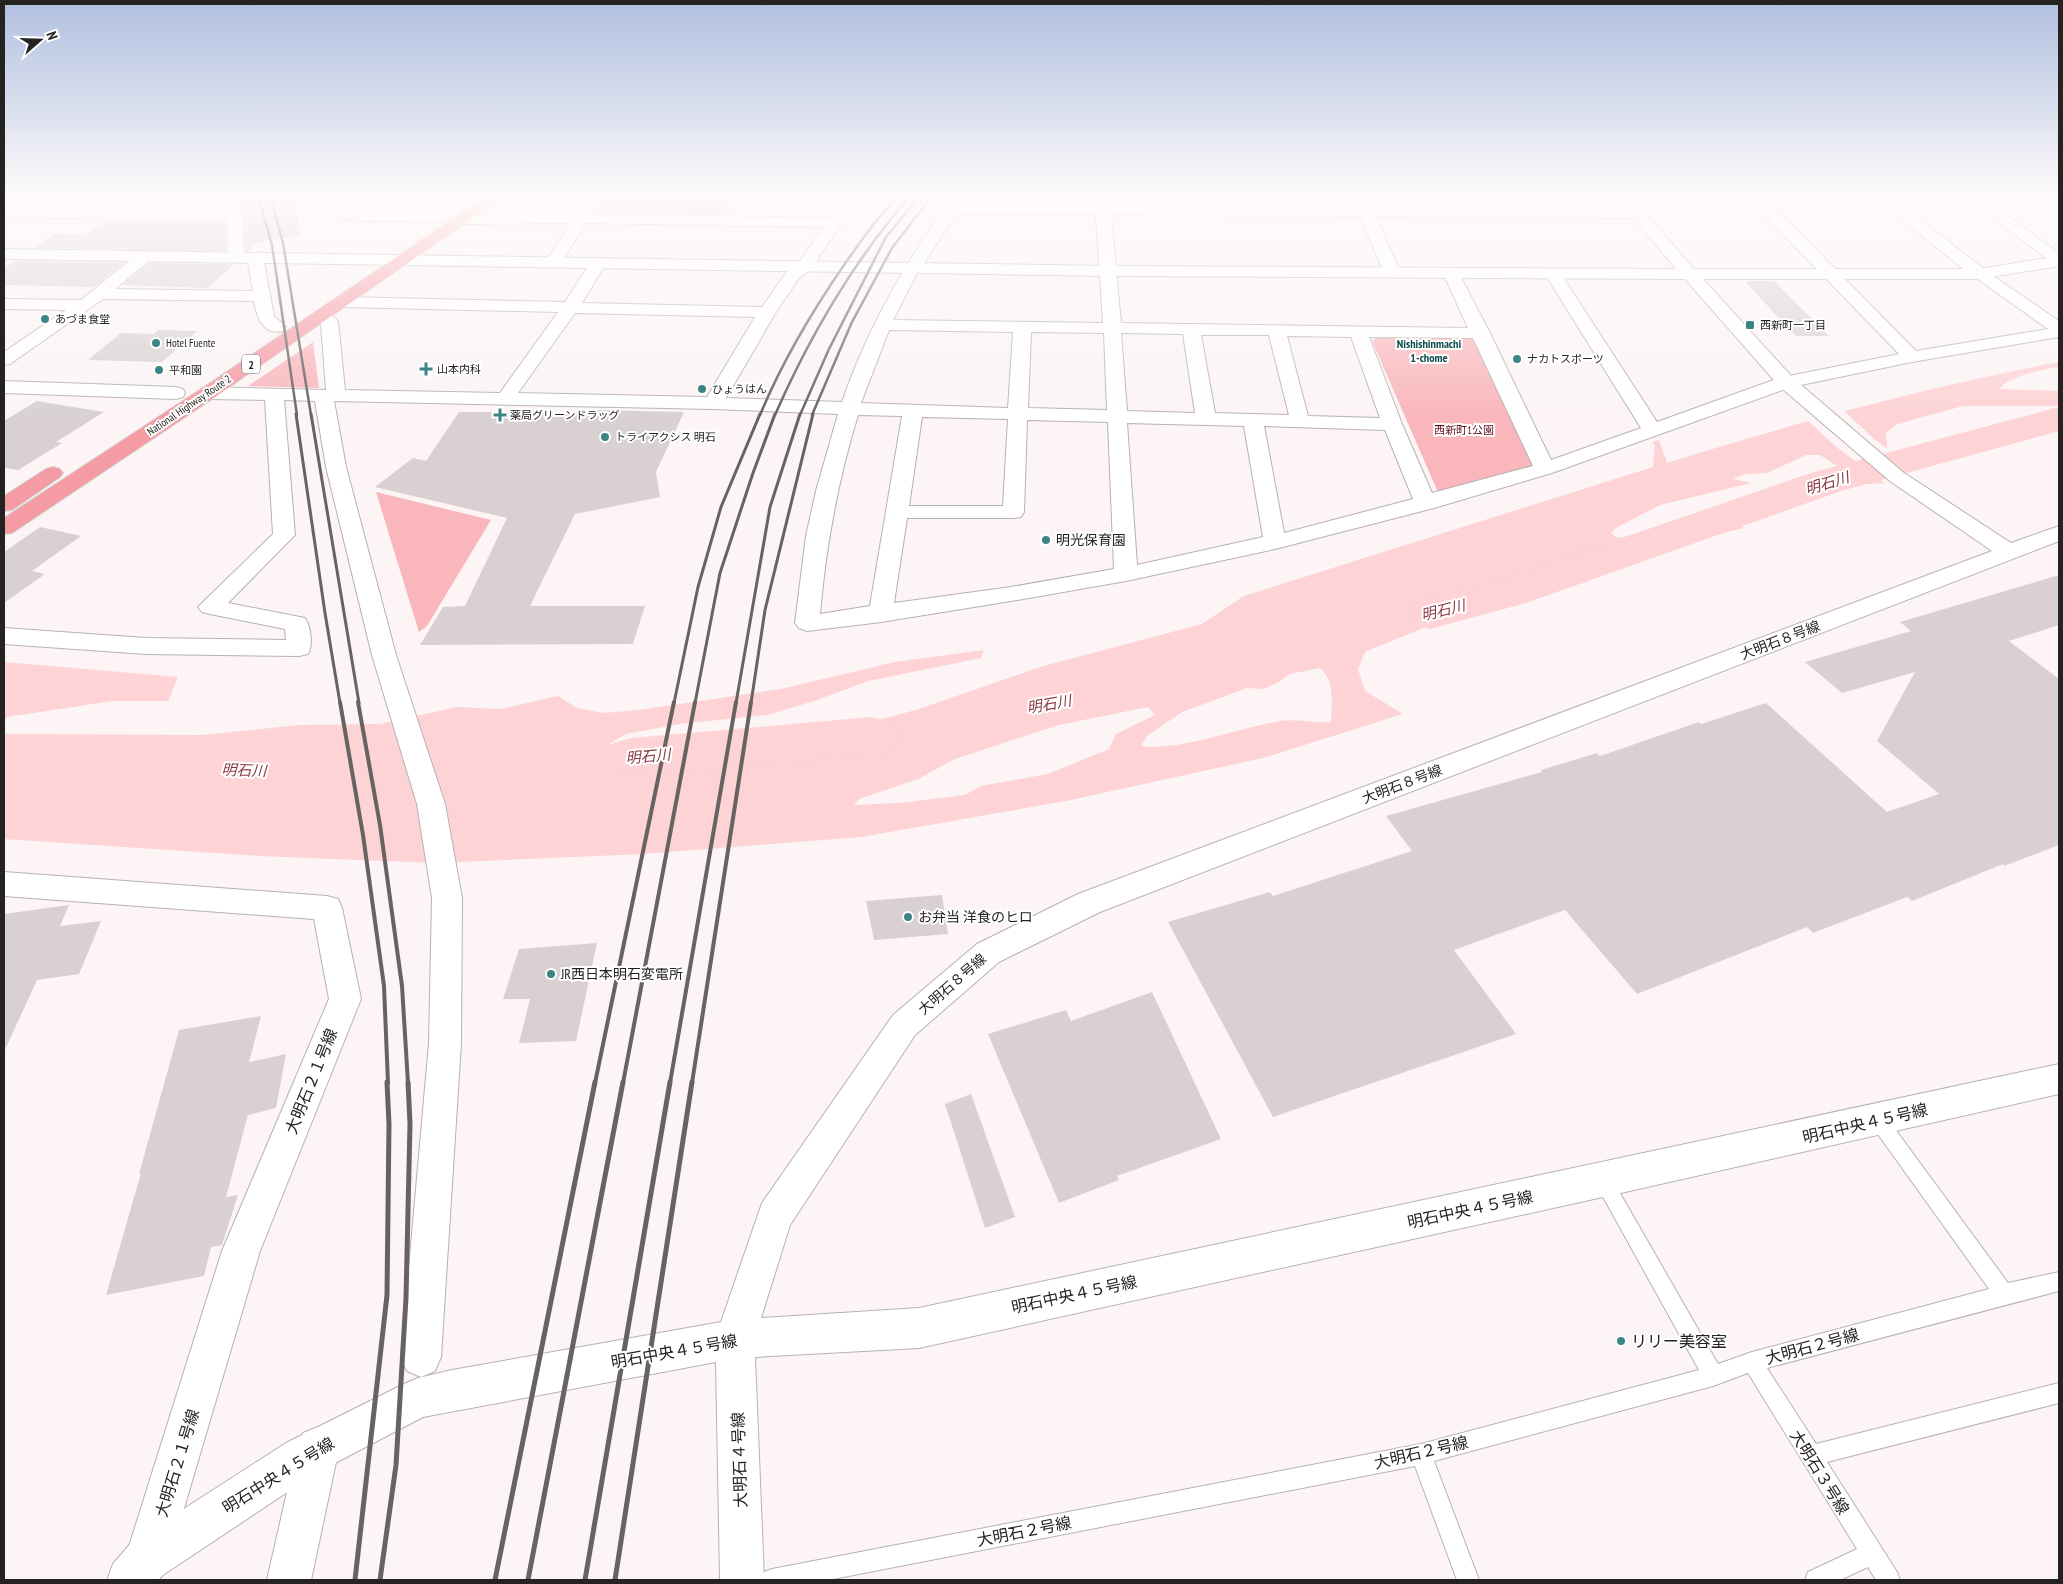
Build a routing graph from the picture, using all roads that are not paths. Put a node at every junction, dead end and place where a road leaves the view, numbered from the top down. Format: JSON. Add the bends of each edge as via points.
{"nodes":[{"id":1,"x":129,"y":270,"type":"edge"},
{"id":2,"x":257,"y":270,"type":"edge"},
{"id":3,"x":362,"y":270,"type":"edge"},
{"id":4,"x":388,"y":270,"type":"edge"},
{"id":5,"x":594,"y":270,"type":"edge"},
{"id":6,"x":800,"y":270,"type":"edge"},
{"id":7,"x":910,"y":270,"type":"edge"},
{"id":8,"x":1038,"y":270,"type":"edge"},
{"id":9,"x":1685,"y":270,"type":"edge"},
{"id":10,"x":1828,"y":270,"type":"edge"},
{"id":11,"x":1974,"y":270,"type":"edge"},
{"id":12,"x":2002,"y":270,"type":"edge"},
{"id":13,"x":1109,"y":271,"type":"junction"},
{"id":14,"x":1392,"y":272,"type":"joint"},
{"id":15,"x":1451,"y":273,"type":"junction"},
{"id":16,"x":1553,"y":274,"type":"junction"},
{"id":17,"x":1689,"y":274,"type":"junction"},
{"id":18,"x":1979,"y":274,"type":"junction"},
{"id":19,"x":1833,"y":275,"type":"junction"},
{"id":20,"x":100,"y":294,"type":"junction"},
{"id":21,"x":262,"y":296,"type":"junction"},
{"id":22,"x":343,"y":302,"type":"junction"},
{"id":23,"x":4,"y":304,"type":"edge"},
{"id":24,"x":85,"y":305,"type":"junction"},
{"id":25,"x":571,"y":306,"type":"junction"},
{"id":26,"x":767,"y":312,"type":"junction"},
{"id":27,"x":319,"y":318,"type":"junction"},
{"id":28,"x":882,"y":325,"type":"junction"},
{"id":29,"x":277,"y":327,"type":"junction"},
{"id":30,"x":1022,"y":327,"type":"junction"},
{"id":31,"x":1111,"y":328,"type":"junction"},
{"id":32,"x":1191,"y":329,"type":"junction"},
{"id":33,"x":1277,"y":330,"type":"junction"},
{"id":34,"x":2059,"y":330,"type":"edge"},
{"id":35,"x":1358,"y":332,"type":"junction"},
{"id":36,"x":1481,"y":334,"type":"junction"},
{"id":37,"x":230,"y":357,"type":"dead end"},
{"id":38,"x":1912,"y":357,"type":"junction"},
{"id":39,"x":4,"y":360,"type":"edge"},
{"id":40,"x":1792,"y":386,"type":"junction"},
{"id":41,"x":4,"y":387,"type":"edge"},
{"id":42,"x":184,"y":388,"type":"joint"},
{"id":43,"x":208,"y":393,"type":"junction"},
{"id":44,"x":274,"y":394,"type":"junction"},
{"id":45,"x":329,"y":396,"type":"junction"},
{"id":46,"x":505,"y":399,"type":"junction"},
{"id":47,"x":713,"y":403,"type":"junction"},
{"id":48,"x":151,"y":409,"type":"dead end"},
{"id":49,"x":850,"y":409,"type":"junction"},
{"id":50,"x":913,"y":411,"type":"junction"},
{"id":51,"x":1019,"y":413,"type":"junction"},
{"id":52,"x":1118,"y":415,"type":"junction"},
{"id":53,"x":1206,"y":418,"type":"junction"},
{"id":54,"x":1253,"y":420,"type":"junction"},
{"id":55,"x":1300,"y":421,"type":"junction"},
{"id":56,"x":1392,"y":424,"type":"junction"},
{"id":57,"x":1653,"y":431,"type":"junction"},
{"id":58,"x":69,"y":462,"type":"dead end"},
{"id":59,"x":1545,"y":469,"type":"junction"},
{"id":60,"x":1426,"y":503,"type":"junction"},
{"id":61,"x":4,"y":505,"type":"edge"},
{"id":62,"x":897,"y":512,"type":"junction"},
{"id":63,"x":4,"y":528,"type":"edge"},
{"id":64,"x":2059,"y":533,"type":"edge"},
{"id":65,"x":1275,"y":542,"type":"junction"},
{"id":66,"x":1998,"y":544,"type":"junction"},
{"id":67,"x":1126,"y":574,"type":"junction"},
{"id":68,"x":881,"y":614,"type":"junction"},
{"id":69,"x":4,"y":636,"type":"edge"},
{"id":70,"x":4,"y":884,"type":"edge"},
{"id":71,"x":2059,"y":1079,"type":"edge"},
{"id":72,"x":1878,"y":1120,"type":"junction"},
{"id":73,"x":1603,"y":1180,"type":"junction"},
{"id":74,"x":2059,"y":1280,"type":"edge"},
{"id":75,"x":2004,"y":1294,"type":"junction"},
{"id":76,"x":736,"y":1339,"type":"junction"},
{"id":77,"x":421,"y":1356,"type":"dead end"},
{"id":78,"x":1752,"y":1362,"type":"junction"},
{"id":79,"x":1713,"y":1376,"type":"junction"},
{"id":80,"x":2059,"y":1393,"type":"edge"},
{"id":81,"x":318,"y":1448,"type":"junction"},
{"id":82,"x":1421,"y":1454,"type":"junction"},
{"id":83,"x":1810,"y":1456,"type":"junction"},
{"id":84,"x":1872,"y":1553,"type":"junction"},
{"id":85,"x":138,"y":1570,"type":"edge"},
{"id":86,"x":289,"y":1580,"type":"edge"},
{"id":87,"x":742,"y":1580,"type":"edge"},
{"id":88,"x":772,"y":1580,"type":"edge"},
{"id":89,"x":1468,"y":1580,"type":"edge"},
{"id":90,"x":1816,"y":1580,"type":"edge"},
{"id":91,"x":1889,"y":1580,"type":"edge"}],
"edges":[{"from":1,"to":20,"type":"street"},
{"from":2,"to":21,"type":"street"},
{"from":3,"to":29,"type":"highway","name":"National Highway Route 2","number":"2"},
{"from":4,"to":22,"type":"highway","name":"National Highway Route 2","number":"2"},
{"from":5,"to":25,"type":"street"},
{"from":6,"to":26,"type":"street","via":[[792,275]]},
{"from":7,"to":28,"type":"street"},
{"from":8,"to":13,"type":"street"},
{"from":9,"to":17,"type":"street"},
{"from":10,"to":19,"type":"street"},
{"from":11,"to":18,"type":"street"},
{"from":12,"to":18,"type":"street"},
{"from":13,"to":14,"type":"street"},
{"from":13,"to":31,"type":"street"},
{"from":14,"to":15,"type":"street"},
{"from":15,"to":16,"type":"street"},
{"from":15,"to":36,"type":"street"},
{"from":16,"to":17,"type":"street"},
{"from":16,"to":57,"type":"street"},
{"from":17,"to":19,"type":"street"},
{"from":17,"to":40,"type":"street"},
{"from":18,"to":19,"type":"street"},
{"from":18,"to":34,"type":"street"},
{"from":19,"to":38,"type":"street"},
{"from":20,"to":21,"type":"street"},
{"from":20,"to":24,"type":"street"},
{"from":21,"to":29,"type":"street","via":[[266,318]]},
{"from":22,"to":25,"type":"street"},
{"from":22,"to":27,"type":"highway","name":"National Highway Route 2","number":"2"},
{"from":23,"to":24,"type":"street"},
{"from":24,"to":39,"type":"street"},
{"from":25,"to":26,"type":"street"},
{"from":25,"to":46,"type":"street"},
{"from":26,"to":47,"type":"street"},
{"from":27,"to":43,"type":"highway","name":"National Highway Route 2","number":"2"},
{"from":27,"to":45,"type":"street","via":[[329,320]]},
{"from":28,"to":30,"type":"street"},
{"from":28,"to":49,"type":"street"},
{"from":29,"to":37,"type":"highway","name":"National Highway Route 2","number":"2"},
{"from":30,"to":31,"type":"street"},
{"from":30,"to":51,"type":"street"},
{"from":31,"to":32,"type":"street"},
{"from":31,"to":52,"type":"street"},
{"from":32,"to":33,"type":"street"},
{"from":32,"to":53,"type":"street"},
{"from":33,"to":35,"type":"street"},
{"from":33,"to":55,"type":"street"},
{"from":34,"to":38,"type":"street"},
{"from":35,"to":36,"type":"street"},
{"from":35,"to":56,"type":"street"},
{"from":36,"to":59,"type":"street"},
{"from":38,"to":40,"type":"street"},
{"from":40,"to":57,"type":"street"},
{"from":40,"to":66,"type":"street","via":[[1896,477]]},
{"from":41,"to":42,"type":"street"},
{"from":42,"to":48,"type":"highway","name":"National Highway Route 2"},
{"from":43,"to":44,"type":"street"},
{"from":43,"to":63,"type":"highway","name":"National Highway Route 2","number":"2"},
{"from":44,"to":45,"type":"street"},
{"from":44,"to":69,"type":"street","via":[[284,535],[210,607],[297,623],[299,648],[146,646]]},
{"from":45,"to":46,"type":"street"},
{"from":45,"to":77,"type":"street","via":[[336,467],[384,655],[431,804],[447,898],[445,1043]]},
{"from":46,"to":47,"type":"street"},
{"from":47,"to":49,"type":"street"},
{"from":49,"to":50,"type":"street"},
{"from":49,"to":68,"type":"street","via":[[837,449],[817,537],[807,623]]},
{"from":50,"to":51,"type":"street"},
{"from":50,"to":62,"type":"street"},
{"from":51,"to":52,"type":"street"},
{"from":51,"to":62,"type":"street","via":[[1013,512]]},
{"from":52,"to":53,"type":"street"},
{"from":52,"to":67,"type":"street"},
{"from":53,"to":54,"type":"street"},
{"from":54,"to":55,"type":"street"},
{"from":54,"to":65,"type":"street"},
{"from":55,"to":56,"type":"street"},
{"from":56,"to":60,"type":"street"},
{"from":57,"to":59,"type":"street"},
{"from":58,"to":61,"type":"highway"},
{"from":59,"to":60,"type":"street"},
{"from":60,"to":65,"type":"street"},
{"from":62,"to":68,"type":"street"},
{"from":64,"to":66,"type":"street","name":"大明石８号線"},
{"from":65,"to":67,"type":"street"},
{"from":66,"to":76,"type":"street","name":"大明石８号線","via":[[1089,903],[988,953],[904,1025],[774,1216]]},
{"from":67,"to":68,"type":"street"},
{"from":70,"to":85,"type":"street","name":"大明石２１号線","via":[[327,908],[345,999],[241,1251]]},
{"from":71,"to":72,"type":"street","name":"明石中央４５号線"},
{"from":72,"to":73,"type":"street","name":"明石中央４５号線"},
{"from":72,"to":75,"type":"lane"},
{"from":73,"to":76,"type":"street","name":"明石中央４５号線","via":[[919,1328]]},
{"from":73,"to":79,"type":"lane"},
{"from":74,"to":75,"type":"lane","name":"大明石２号線"},
{"from":75,"to":78,"type":"lane","name":"大明石２号線"},
{"from":76,"to":81,"type":"street","name":"明石中央４５号線","via":[[418,1398]]},
{"from":76,"to":87,"type":"street","name":"大明石４号線"},
{"from":78,"to":79,"type":"lane","name":"大明石２号線"},
{"from":78,"to":83,"type":"lane","name":"大明石３号線"},
{"from":79,"to":82,"type":"lane","name":"大明石２号線"},
{"from":80,"to":83,"type":"lane"},
{"from":81,"to":85,"type":"street","name":"明石中央４５号線"},
{"from":81,"to":86,"type":"street"},
{"from":82,"to":88,"type":"lane","name":"大明石２号線"},
{"from":82,"to":89,"type":"lane"},
{"from":83,"to":84,"type":"lane","name":"大明石３号線"},
{"from":84,"to":90,"type":"lane"},
{"from":84,"to":91,"type":"lane","name":"大明石３号線"}]}
